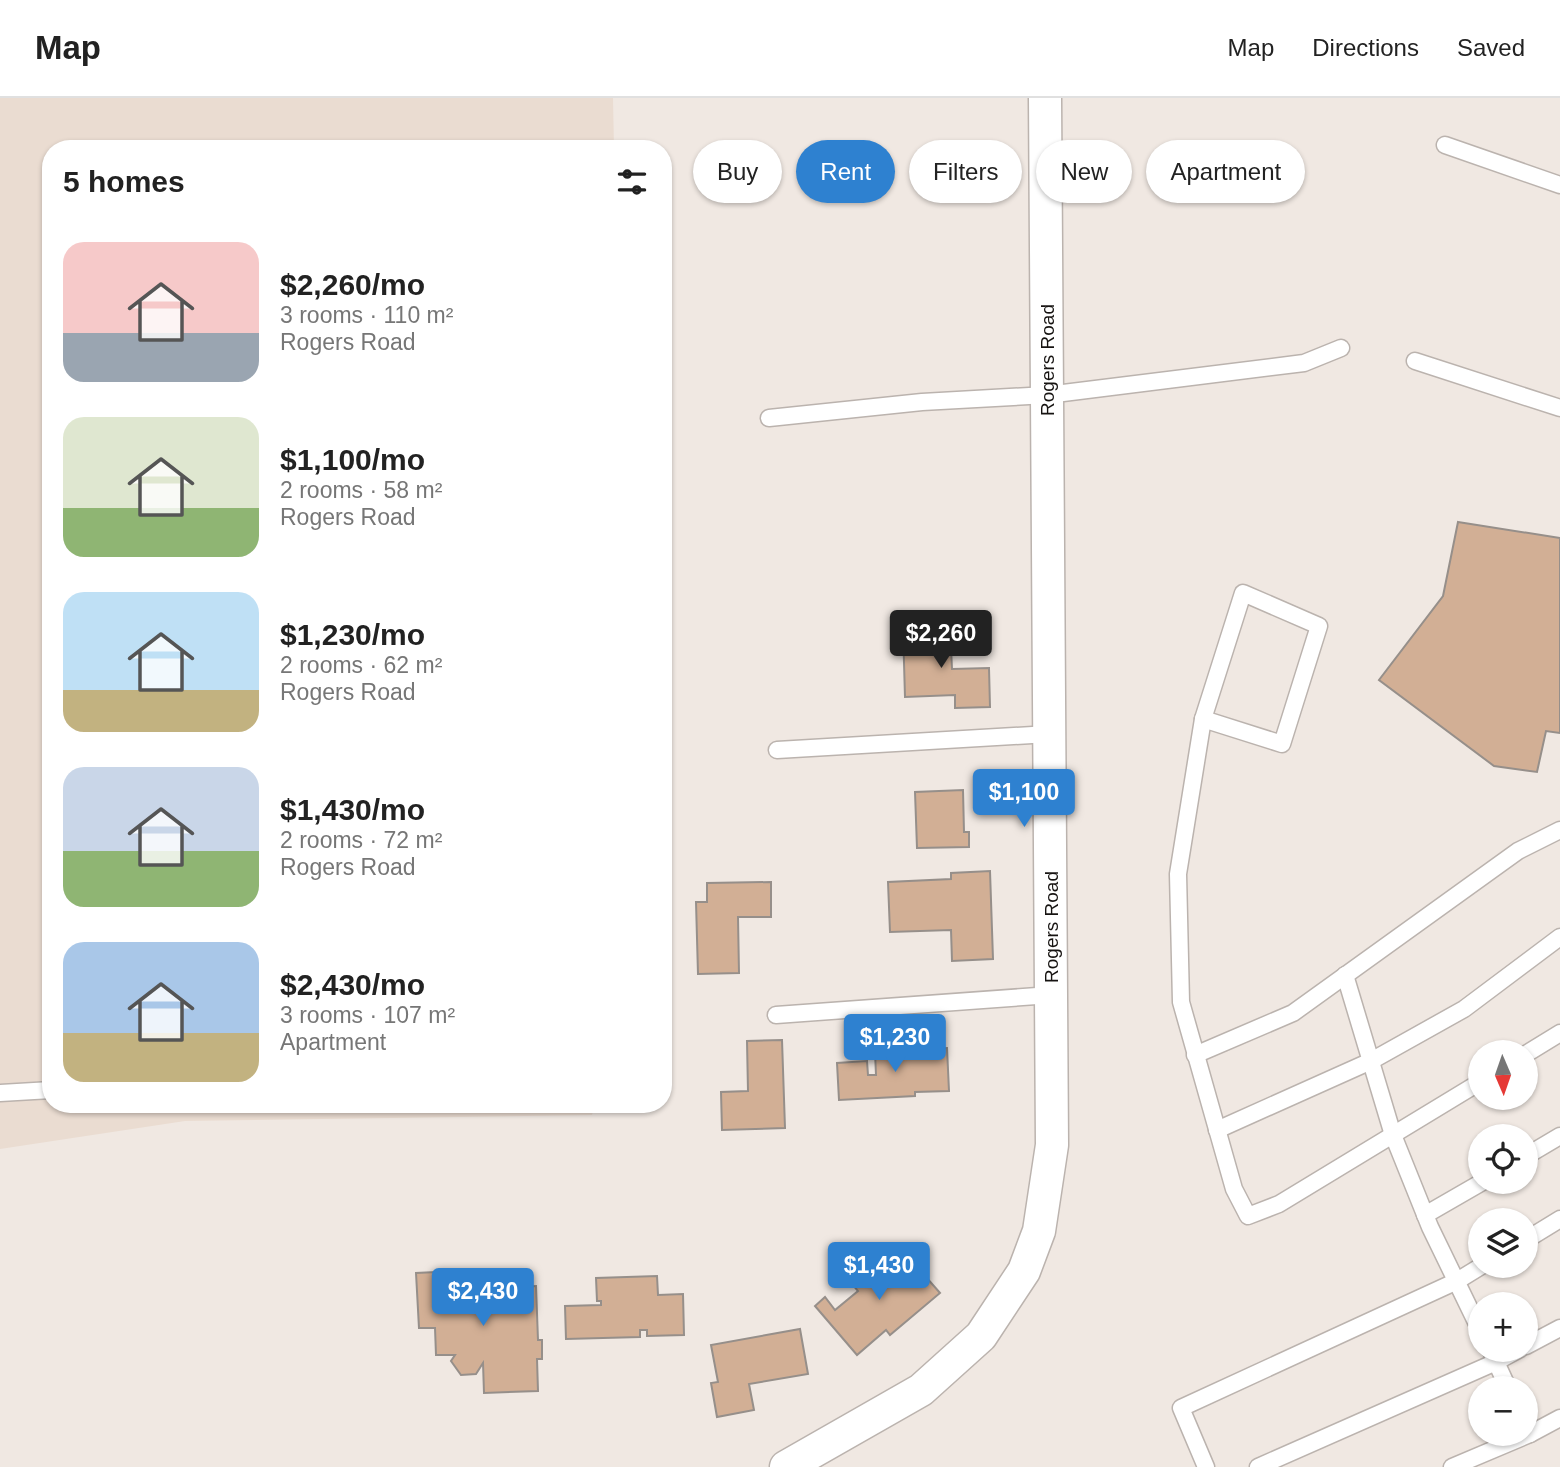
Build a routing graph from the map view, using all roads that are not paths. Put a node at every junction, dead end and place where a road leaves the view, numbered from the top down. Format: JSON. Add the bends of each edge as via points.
{"nodes":[{"id":1,"x":1045,"y":98,"type":"edge"},
{"id":2,"x":1445,"y":145,"type":"dead end"},
{"id":3,"x":1560,"y":186,"type":"edge"},
{"id":4,"x":1342,"y":348,"type":"dead end"},
{"id":5,"x":1415,"y":360,"type":"dead end"},
{"id":6,"x":1047,"y":395,"type":"junction"},
{"id":7,"x":1560,"y":408,"type":"edge"},
{"id":8,"x":769,"y":418,"type":"dead end"},
{"id":9,"x":1203,"y":719,"type":"junction"},
{"id":10,"x":1049,"y":733,"type":"junction"},
{"id":11,"x":777,"y":750,"type":"dead end"},
{"id":12,"x":1560,"y":830,"type":"edge"},
{"id":13,"x":1560,"y":937,"type":"edge"},
{"id":14,"x":1345,"y":975,"type":"junction"},
{"id":15,"x":1051,"y":995,"type":"junction"},
{"id":16,"x":776,"y":1016,"type":"dead end"},
{"id":17,"x":1560,"y":1033,"type":"edge"},
{"id":18,"x":1538,"y":1047,"type":"edge"},
{"id":19,"x":1195,"y":1055,"type":"junction"},
{"id":20,"x":1371,"y":1061,"type":"junction"},
{"id":21,"x":1468,"y":1089,"type":"edge"},
{"id":22,"x":42,"y":1091,"type":"edge"},
{"id":23,"x":0,"y":1093,"type":"edge"},
{"id":24,"x":1217,"y":1130,"type":"junction"},
{"id":25,"x":1393,"y":1135,"type":"junction"},
{"id":26,"x":1560,"y":1136,"type":"edge"},
{"id":27,"x":1538,"y":1149,"type":"edge"},
{"id":28,"x":1468,"y":1190,"type":"edge"},
{"id":29,"x":1425,"y":1215,"type":"junction"},
{"id":30,"x":1560,"y":1219,"type":"edge"},
{"id":31,"x":1538,"y":1233,"type":"edge"},
{"id":32,"x":1468,"y":1274,"type":"edge"},
{"id":33,"x":1457,"y":1281,"type":"junction"},
{"id":34,"x":1468,"y":1304,"type":"edge"},
{"id":35,"x":1560,"y":1328,"type":"edge"},
{"id":36,"x":1538,"y":1340,"type":"edge"},
{"id":37,"x":1480,"y":1362,"type":"edge"},
{"id":38,"x":1560,"y":1418,"type":"edge"},
{"id":39,"x":1538,"y":1426,"type":"edge"},
{"id":40,"x":1495,"y":1446,"type":"edge"},
{"id":41,"x":786,"y":1467,"type":"edge"},
{"id":42,"x":1206,"y":1467,"type":"edge"},
{"id":43,"x":1258,"y":1467,"type":"edge"},
{"id":44,"x":1452,"y":1467,"type":"edge"}],
"edges":[{"from":1,"to":6,"type":"street","name":"Rogers Road"},
{"from":2,"to":3,"type":"lane"},
{"from":4,"to":6,"type":"lane","via":[[1304,363]]},
{"from":5,"to":7,"type":"lane"},
{"from":6,"to":8,"type":"lane"},
{"from":6,"to":10,"type":"street","name":"Rogers Road"},
{"from":9,"to":9,"type":"lane","via":[[1282,744],[1319,626],[1243,593]]},
{"from":9,"to":19,"type":"lane","via":[[1178,874],[1181,1002]]},
{"from":10,"to":11,"type":"lane"},
{"from":10,"to":15,"type":"street","name":"Rogers Road"},
{"from":12,"to":14,"type":"lane","via":[[1518,851]]},
{"from":13,"to":20,"type":"lane","via":[[1464,1009]]},
{"from":14,"to":19,"type":"lane","via":[[1293,1013]]},
{"from":14,"to":20,"type":"lane"},
{"from":15,"to":16,"type":"lane"},
{"from":15,"to":41,"type":"street","name":"Rogers Road","via":[[1052,1144],[1039,1231],[1024,1271],[981,1336],[921,1390]]},
{"from":17,"to":18,"type":"lane"},
{"from":19,"to":24,"type":"lane"},
{"from":20,"to":24,"type":"lane"},
{"from":20,"to":25,"type":"lane"},
{"from":21,"to":25,"type":"lane"},
{"from":22,"to":23,"type":"lane"},
{"from":24,"to":25,"type":"lane","via":[[1234,1189],[1248,1216],[1279,1204]]},
{"from":25,"to":29,"type":"lane"},
{"from":26,"to":27,"type":"lane"},
{"from":28,"to":29,"type":"lane"},
{"from":29,"to":33,"type":"lane"},
{"from":30,"to":31,"type":"lane"},
{"from":32,"to":33,"type":"lane"},
{"from":33,"to":34,"type":"lane"},
{"from":33,"to":42,"type":"lane","via":[[1181,1408]]},
{"from":35,"to":36,"type":"lane"},
{"from":37,"to":43,"type":"lane"},
{"from":38,"to":39,"type":"lane"},
{"from":40,"to":44,"type":"lane"}]}
